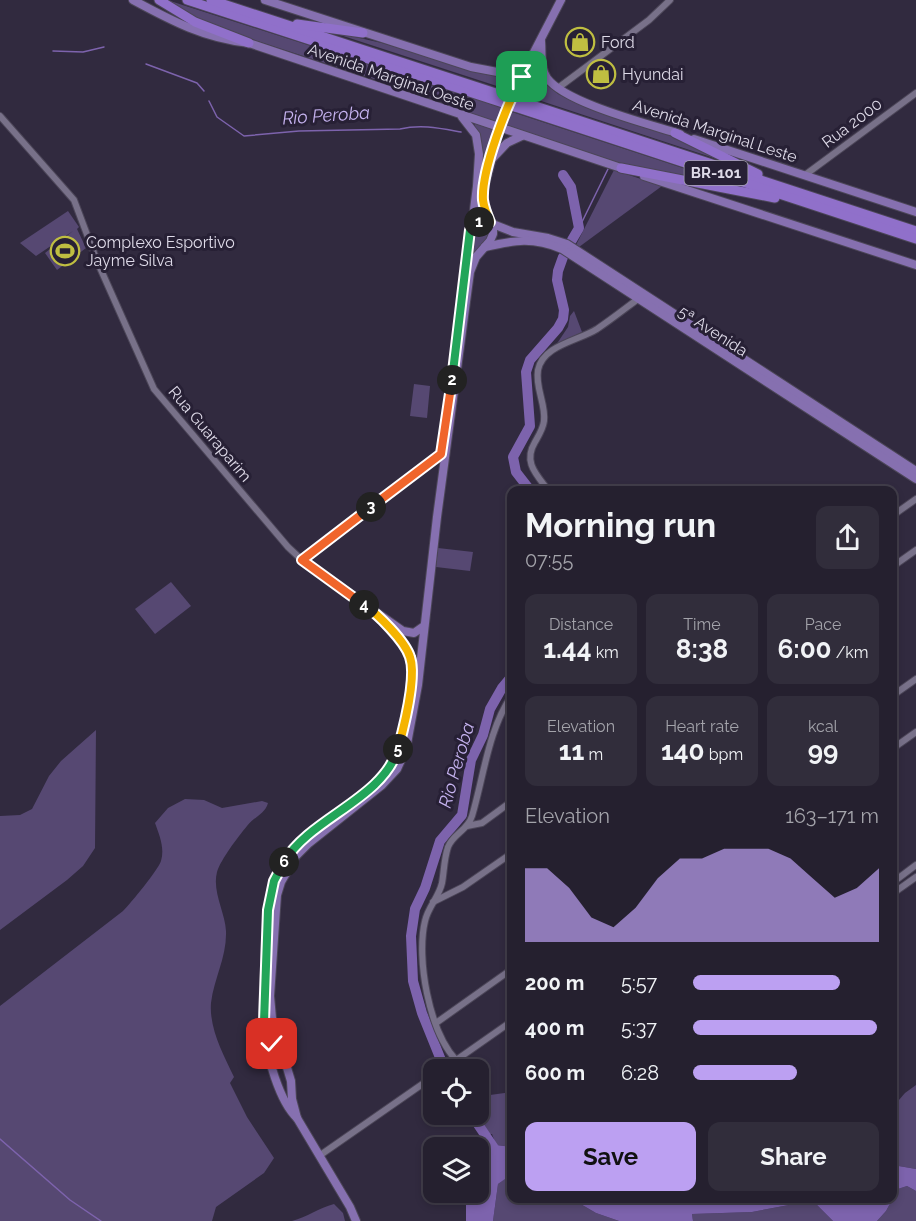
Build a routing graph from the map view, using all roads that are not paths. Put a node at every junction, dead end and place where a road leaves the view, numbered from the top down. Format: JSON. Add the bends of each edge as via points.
{"nodes":[{"id":1,"x":133,"y":0,"type":"edge"},
{"id":2,"x":159,"y":0,"type":"edge"},
{"id":3,"x":187,"y":0,"type":"edge"},
{"id":4,"x":212,"y":0,"type":"edge"},
{"id":5,"x":265,"y":0,"type":"edge"},
{"id":6,"x":561,"y":0,"type":"edge"},
{"id":7,"x":670,"y":0,"type":"edge"},
{"id":8,"x":273,"y":21,"type":"junction"},
{"id":9,"x":363,"y":33,"type":"junction"},
{"id":10,"x":541,"y":40,"type":"junction"},
{"id":11,"x":249,"y":43,"type":"junction"},
{"id":12,"x":517,"y":85,"type":"junction"},
{"id":13,"x":558,"y":88,"type":"junction"},
{"id":14,"x":916,"y":93,"type":"edge"},
{"id":15,"x":510,"y":102,"type":"junction"},
{"id":16,"x":0,"y":116,"type":"edge"},
{"id":17,"x":461,"y":116,"type":"junction"},
{"id":18,"x":500,"y":128,"type":"junction"},
{"id":19,"x":675,"y":133,"type":"junction"},
{"id":20,"x":522,"y":136,"type":"junction"},
{"id":21,"x":489,"y":163,"type":"junction"},
{"id":22,"x":621,"y":168,"type":"junction"},
{"id":23,"x":805,"y":176,"type":"junction"},
{"id":24,"x":802,"y":198,"type":"junction"},
{"id":25,"x":916,"y":212,"type":"edge"},
{"id":26,"x":490,"y":222,"type":"junction"},
{"id":27,"x":470,"y":230,"type":"junction"},
{"id":28,"x":916,"y":231,"type":"edge"},
{"id":29,"x":916,"y":239,"type":"edge"},
{"id":30,"x":484,"y":247,"type":"junction"},
{"id":31,"x":916,"y":265,"type":"edge"},
{"id":32,"x":642,"y":296,"type":"junction"},
{"id":33,"x":916,"y":471,"type":"edge"},
{"id":34,"x":916,"y":479,"type":"edge"},
{"id":35,"x":545,"y":486,"type":"edge"},
{"id":36,"x":916,"y":498,"type":"edge"},
{"id":37,"x":897,"y":512,"type":"edge"},
{"id":38,"x":916,"y":549,"type":"edge"},
{"id":39,"x":302,"y":560,"type":"junction"},
{"id":40,"x":897,"y":563,"type":"edge"},
{"id":41,"x":374,"y":612,"type":"junction"},
{"id":42,"x":424,"y":626,"type":"junction"},
{"id":43,"x":916,"y":679,"type":"edge"},
{"id":44,"x":897,"y":692,"type":"edge"},
{"id":45,"x":507,"y":705,"type":"edge"},
{"id":46,"x":916,"y":732,"type":"edge"},
{"id":47,"x":897,"y":745,"type":"edge"},
{"id":48,"x":507,"y":805,"type":"edge"},
{"id":49,"x":467,"y":826,"type":"junction"},
{"id":50,"x":507,"y":856,"type":"edge"},
{"id":51,"x":916,"y":865,"type":"edge"},
{"id":52,"x":916,"y":877,"type":"edge"},
{"id":53,"x":897,"y":879,"type":"edge"},
{"id":54,"x":897,"y":890,"type":"edge"},
{"id":55,"x":432,"y":902,"type":"junction"},
{"id":56,"x":507,"y":973,"type":"edge"},
{"id":57,"x":436,"y":1023,"type":"junction"},
{"id":58,"x":507,"y":1024,"type":"edge"},
{"id":59,"x":279,"y":1045,"type":"junction"},
{"id":60,"x":267,"y":1049,"type":"junction"},
{"id":61,"x":455,"y":1059,"type":"edge"},
{"id":62,"x":457,"y":1059,"type":"edge"},
{"id":63,"x":289,"y":1075,"type":"junction"},
{"id":64,"x":276,"y":1081,"type":"junction"},
{"id":65,"x":423,"y":1084,"type":"edge"},
{"id":66,"x":297,"y":1118,"type":"junction"},
{"id":67,"x":319,"y":1156,"type":"junction"},
{"id":68,"x":356,"y":1221,"type":"edge"}],
"edges":[{"from":1,"to":11,"type":"main road","name":"Avenida Marginal Oeste","via":[[190,30]]},
{"from":2,"to":11,"type":"highway","via":[[195,22]]},
{"from":3,"to":15,"type":"highway","number":"BR-101"},
{"from":4,"to":8,"type":"highway","number":"BR-101"},
{"from":5,"to":9,"type":"main road"},
{"from":6,"to":10,"type":"main road"},
{"from":7,"to":13,"type":"street"},
{"from":8,"to":9,"type":"highway"},
{"from":8,"to":15,"type":"highway","number":"BR-101"},
{"from":9,"to":12,"type":"main road","via":[[480,70],[511,75]]},
{"from":10,"to":12,"type":"main road"},
{"from":10,"to":13,"type":"main road","name":"Avenida Marginal Leste","via":[[546,76]]},
{"from":11,"to":17,"type":"main road","name":"Avenida Marginal Oeste"},
{"from":12,"to":15,"type":"main road"},
{"from":13,"to":19,"type":"main road","name":"Avenida Marginal Leste","via":[[586,103]]},
{"from":14,"to":23,"type":"street","name":"Rua 2000"},
{"from":15,"to":18,"type":"main road"},
{"from":15,"to":24,"type":"highway","number":"BR-101"},
{"from":16,"to":39,"type":"street","name":"Rua Guaraparim","via":[[74,200],[94,255],[154,389]]},
{"from":17,"to":18,"type":"main road","name":"Avenida Marginal Oeste"},
{"from":17,"to":27,"type":"main road","via":[[476,135],[479,154]]},
{"from":18,"to":20,"type":"main road","name":"Avenida Marginal Oeste"},
{"from":18,"to":21,"type":"main road"},
{"from":19,"to":23,"type":"main road","name":"Avenida Marginal Leste"},
{"from":19,"to":24,"type":"highway"},
{"from":20,"to":21,"type":"main road","via":[[507,143]]},
{"from":20,"to":22,"type":"main road","name":"Avenida Marginal Oeste"},
{"from":21,"to":26,"type":"main road","via":[[483,202]]},
{"from":22,"to":24,"type":"highway"},
{"from":22,"to":31,"type":"main road","name":"Avenida Marginal Oeste"},
{"from":23,"to":25,"type":"main road","name":"Avenida Marginal Leste"},
{"from":24,"to":28,"type":"highway","number":"BR-101"},
{"from":24,"to":29,"type":"highway","number":"BR-101"},
{"from":26,"to":27,"type":"main road","via":[[478,222]]},
{"from":26,"to":30,"type":"main road","via":[[493,234]]},
{"from":26,"to":32,"type":"main road","name":"5ª Avenida","via":[[513,232],[567,244]]},
{"from":27,"to":39,"type":"main road","via":[[443,449]]},
{"from":30,"to":32,"type":"main road","name":"5ª Avenida","via":[[518,240],[554,246]]},
{"from":30,"to":42,"type":"main road","via":[[470,272]]},
{"from":32,"to":33,"type":"main road","name":"5ª Avenida"},
{"from":32,"to":34,"type":"main road","name":"5ª Avenida"},
{"from":32,"to":35,"type":"street","via":[[595,330],[552,351],[540,363],[537,378],[544,416],[529,458]]},
{"from":36,"to":37,"type":"street"},
{"from":38,"to":40,"type":"street"},
{"from":39,"to":41,"type":"main road","name":"Rua Guaraparim"},
{"from":41,"to":42,"type":"main road","name":"Rua Guaraparim","via":[[403,631],[417,632]]},
{"from":41,"to":60,"type":"main road","name":"Rua Guaraparim","via":[[408,651],[412,663],[402,734],[392,763],[378,780],[295,846],[274,881],[268,910],[263,1019]]},
{"from":42,"to":59,"type":"main road","via":[[418,686],[402,760],[382,785],[296,856],[281,882],[275,910],[270,996]]},
{"from":43,"to":44,"type":"street"},
{"from":45,"to":49,"type":"street"},
{"from":46,"to":47,"type":"street"},
{"from":48,"to":49,"type":"street","via":[[482,823]]},
{"from":49,"to":55,"type":"street","via":[[448,846],[442,884]]},
{"from":50,"to":55,"type":"street","via":[[463,887]]},
{"from":51,"to":53,"type":"street"},
{"from":52,"to":54,"type":"street"},
{"from":55,"to":57,"type":"street","via":[[424,927],[423,962]]},
{"from":56,"to":57,"type":"street"},
{"from":57,"to":61,"type":"street"},
{"from":58,"to":62,"type":"street"},
{"from":59,"to":60,"type":"main road","via":[[272,1044]]},
{"from":59,"to":63,"type":"main road"},
{"from":60,"to":64,"type":"main road"},
{"from":63,"to":64,"type":"main road"},
{"from":63,"to":66,"type":"main road"},
{"from":64,"to":66,"type":"main road","via":[[290,1112]]},
{"from":65,"to":67,"type":"street"},
{"from":66,"to":67,"type":"main road"},
{"from":67,"to":68,"type":"main road"}]}
